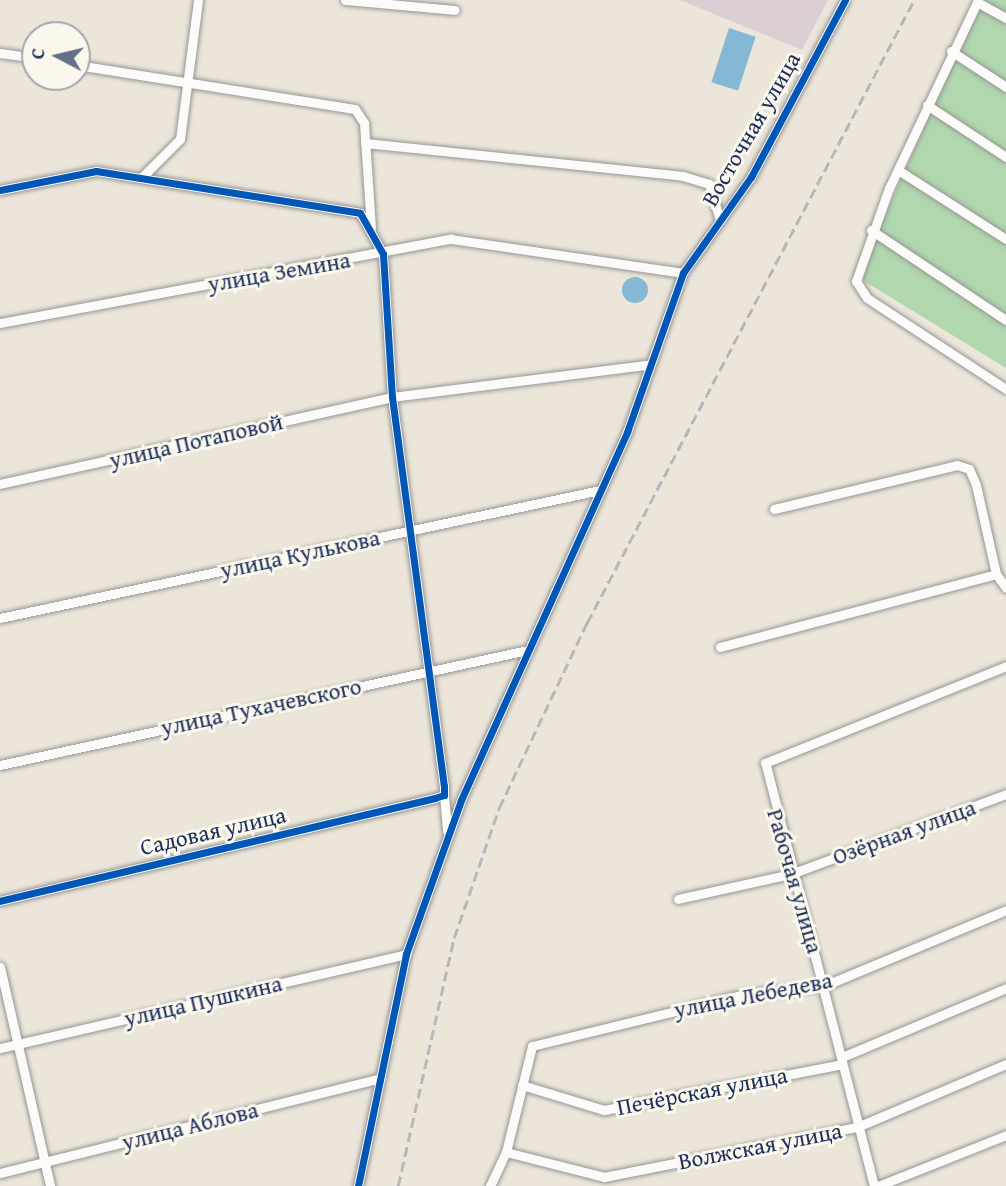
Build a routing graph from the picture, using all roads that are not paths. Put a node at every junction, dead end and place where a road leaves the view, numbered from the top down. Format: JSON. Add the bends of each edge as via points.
{"nodes":[{"id":1,"x":198,"y":0,"type":"edge"},
{"id":2,"x":345,"y":0,"type":"edge"},
{"id":3,"x":845,"y":0,"type":"edge"},
{"id":4,"x":978,"y":1,"type":"edge"},
{"id":5,"x":455,"y":10,"type":"dead end"},
{"id":6,"x":1006,"y":18,"type":"edge"},
{"id":7,"x":951,"y":51,"type":"junction"},
{"id":8,"x":0,"y":53,"type":"edge"},
{"id":9,"x":21,"y":56,"type":"edge"},
{"id":10,"x":91,"y":67,"type":"edge"},
{"id":11,"x":189,"y":81,"type":"junction"},
{"id":12,"x":1006,"y":87,"type":"edge"},
{"id":13,"x":927,"y":105,"type":"junction"},
{"id":14,"x":365,"y":143,"type":"junction"},
{"id":15,"x":1006,"y":157,"type":"edge"},
{"id":16,"x":898,"y":170,"type":"junction"},
{"id":17,"x":141,"y":178,"type":"junction"},
{"id":18,"x":0,"y":190,"type":"edge"},
{"id":19,"x":720,"y":220,"type":"junction"},
{"id":20,"x":871,"y":230,"type":"junction"},
{"id":21,"x":371,"y":233,"type":"junction"},
{"id":22,"x":1006,"y":239,"type":"edge"},
{"id":23,"x":383,"y":254,"type":"junction"},
{"id":24,"x":683,"y":273,"type":"junction"},
{"id":25,"x":1006,"y":320,"type":"edge"},
{"id":26,"x":0,"y":323,"type":"edge"},
{"id":27,"x":647,"y":365,"type":"junction"},
{"id":28,"x":1006,"y":389,"type":"edge"},
{"id":29,"x":392,"y":397,"type":"junction"},
{"id":30,"x":0,"y":484,"type":"edge"},
{"id":31,"x":600,"y":490,"type":"junction"},
{"id":32,"x":774,"y":509,"type":"dead end"},
{"id":33,"x":413,"y":530,"type":"junction"},
{"id":34,"x":996,"y":574,"type":"junction"},
{"id":35,"x":1006,"y":588,"type":"edge"},
{"id":36,"x":0,"y":618,"type":"edge"},
{"id":37,"x":720,"y":647,"type":"dead end"},
{"id":38,"x":523,"y":651,"type":"junction"},
{"id":39,"x":1006,"y":666,"type":"edge"},
{"id":40,"x":430,"y":669,"type":"junction"},
{"id":41,"x":0,"y":765,"type":"edge"},
{"id":42,"x":1006,"y":794,"type":"edge"},
{"id":43,"x":439,"y":797,"type":"junction"},
{"id":44,"x":447,"y":841,"type":"junction"},
{"id":45,"x":791,"y":874,"type":"junction"},
{"id":46,"x":678,"y":899,"type":"dead end"},
{"id":47,"x":0,"y":901,"type":"edge"},
{"id":48,"x":1006,"y":910,"type":"edge"},
{"id":49,"x":406,"y":954,"type":"junction"},
{"id":50,"x":0,"y":967,"type":"edge"},
{"id":51,"x":826,"y":985,"type":"junction"},
{"id":52,"x":1006,"y":988,"type":"edge"},
{"id":53,"x":17,"y":1044,"type":"junction"},
{"id":54,"x":0,"y":1048,"type":"edge"},
{"id":55,"x":842,"y":1060,"type":"junction"},
{"id":56,"x":1006,"y":1064,"type":"edge"},
{"id":57,"x":380,"y":1078,"type":"junction"},
{"id":58,"x":522,"y":1085,"type":"junction"},
{"id":59,"x":857,"y":1127,"type":"junction"},
{"id":60,"x":1006,"y":1135,"type":"edge"},
{"id":61,"x":506,"y":1152,"type":"junction"},
{"id":62,"x":45,"y":1163,"type":"junction"},
{"id":63,"x":0,"y":1173,"type":"edge"},
{"id":64,"x":50,"y":1186,"type":"edge"},
{"id":65,"x":358,"y":1186,"type":"edge"},
{"id":66,"x":489,"y":1186,"type":"edge"},
{"id":67,"x":876,"y":1186,"type":"edge"}],
"edges":[{"from":1,"to":11,"type":"street"},
{"from":2,"to":5,"type":"street"},
{"from":3,"to":19,"type":"street","name":"Восточная улица","via":[[751,177]]},
{"from":4,"to":6,"type":"street"},
{"from":4,"to":7,"type":"street"},
{"from":7,"to":12,"type":"street"},
{"from":7,"to":13,"type":"street"},
{"from":8,"to":9,"type":"street"},
{"from":10,"to":11,"type":"street"},
{"from":11,"to":14,"type":"street","via":[[333,101],[355,109]]},
{"from":11,"to":17,"type":"street","via":[[180,139]]},
{"from":13,"to":15,"type":"street"},
{"from":13,"to":16,"type":"street"},
{"from":14,"to":19,"type":"street","via":[[672,174],[709,184]]},
{"from":14,"to":21,"type":"street"},
{"from":16,"to":20,"type":"street"},
{"from":16,"to":22,"type":"street"},
{"from":17,"to":18,"type":"street","via":[[96,171]]},
{"from":17,"to":21,"type":"street","via":[[360,213]]},
{"from":19,"to":24,"type":"street","name":"Восточная улица"},
{"from":20,"to":25,"type":"street"},
{"from":20,"to":28,"type":"street","via":[[856,281],[860,292]]},
{"from":21,"to":23,"type":"street"},
{"from":23,"to":24,"type":"street","name":"улица Земина","via":[[451,239]]},
{"from":23,"to":26,"type":"street","name":"улица Земина"},
{"from":23,"to":29,"type":"street"},
{"from":24,"to":27,"type":"street","name":"Восточная улица"},
{"from":27,"to":29,"type":"street","name":"улица Потаповой"},
{"from":27,"to":31,"type":"street","name":"Восточная улица","via":[[627,432]]},
{"from":29,"to":30,"type":"street","name":"улица Потаповой"},
{"from":29,"to":33,"type":"street"},
{"from":31,"to":33,"type":"street","name":"улица Кулькова"},
{"from":31,"to":38,"type":"street","name":"Восточная улица"},
{"from":32,"to":34,"type":"street","via":[[957,465],[969,469],[976,485]]},
{"from":33,"to":36,"type":"street","name":"улица Кулькова"},
{"from":33,"to":40,"type":"street"},
{"from":34,"to":35,"type":"street"},
{"from":34,"to":37,"type":"street"},
{"from":38,"to":40,"type":"street","name":"улица Тухачевского"},
{"from":38,"to":44,"type":"street","name":"Восточная улица"},
{"from":39,"to":45,"type":"street","name":"Рабочая улица","via":[[769,760],[765,780]]},
{"from":40,"to":41,"type":"street","name":"улица Тухачевского"},
{"from":40,"to":43,"type":"street"},
{"from":42,"to":45,"type":"street","name":"Озёрная улица"},
{"from":43,"to":44,"type":"street"},
{"from":43,"to":47,"type":"street","name":"Садовая улица"},
{"from":44,"to":49,"type":"street","name":"Восточная улица"},
{"from":45,"to":46,"type":"street","name":"Озёрная улица"},
{"from":45,"to":51,"type":"street","name":"Рабочая улица"},
{"from":48,"to":51,"type":"street","name":"улица Лебедева"},
{"from":49,"to":53,"type":"street","name":"улица Пушкина"},
{"from":49,"to":57,"type":"street","name":"Восточная улица"},
{"from":50,"to":53,"type":"street"},
{"from":51,"to":55,"type":"street","name":"Рабочая улица"},
{"from":51,"to":58,"type":"street","name":"улица Лебедева","via":[[742,995],[532,1046]]},
{"from":52,"to":55,"type":"street","name":"Печёрская улица"},
{"from":53,"to":54,"type":"street","name":"улица Пушкина"},
{"from":53,"to":62,"type":"street"},
{"from":55,"to":58,"type":"street","name":"Печёрская улица","via":[[604,1110]]},
{"from":55,"to":59,"type":"street","name":"Рабочая улица"},
{"from":56,"to":59,"type":"street","name":"Волжская улица"},
{"from":57,"to":62,"type":"street","name":"улица Аблова"},
{"from":57,"to":65,"type":"street","name":"Восточная улица"},
{"from":58,"to":61,"type":"street"},
{"from":59,"to":61,"type":"street","name":"Волжская улица","via":[[604,1178]]},
{"from":59,"to":67,"type":"street","name":"Рабочая улица"},
{"from":60,"to":67,"type":"street"},
{"from":61,"to":66,"type":"street"},
{"from":62,"to":63,"type":"street","name":"улица Аблова"},
{"from":62,"to":64,"type":"street"}]}
